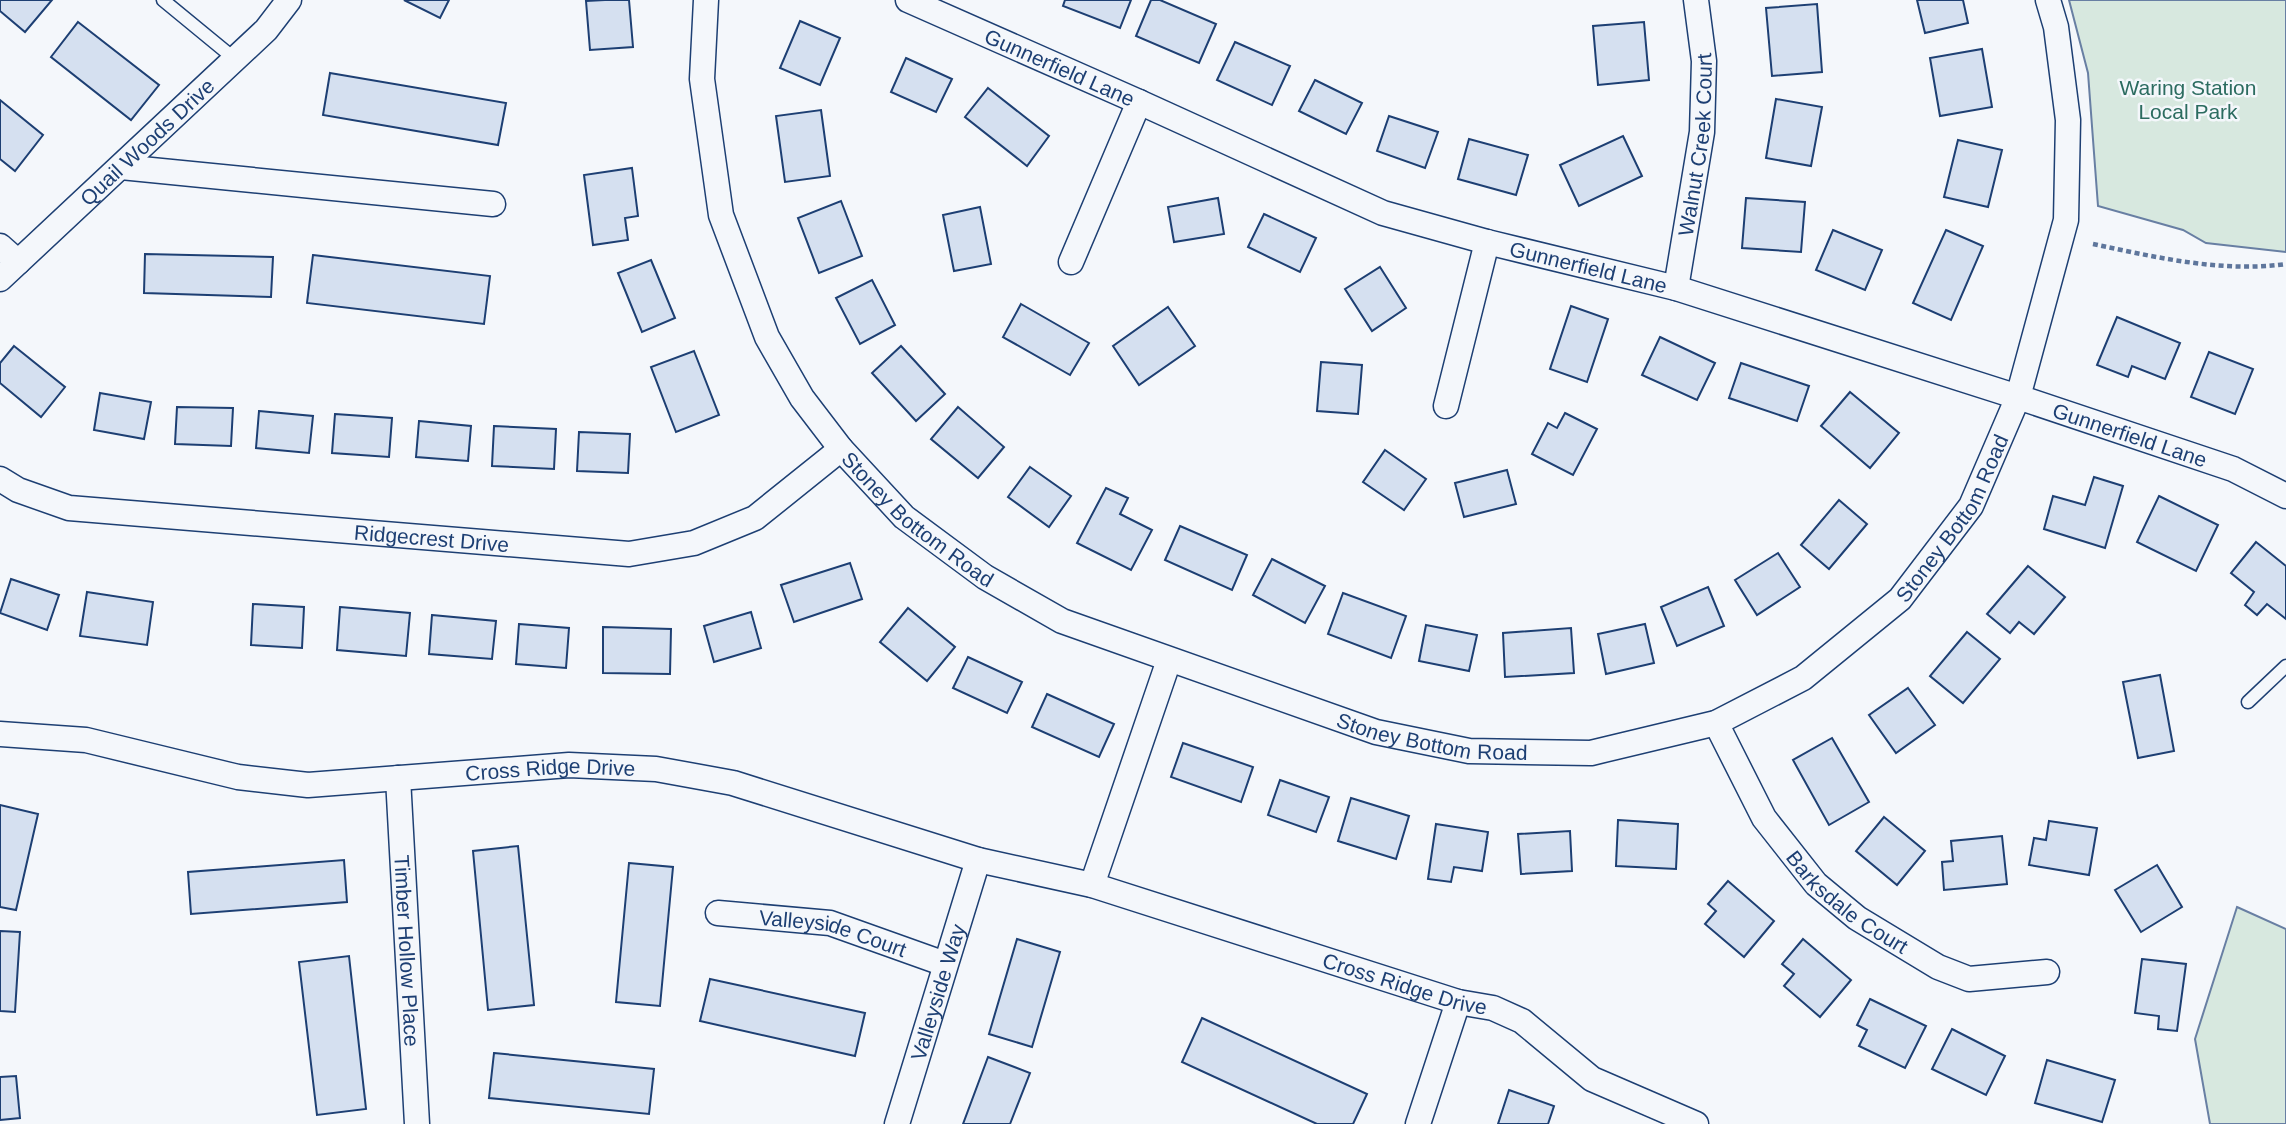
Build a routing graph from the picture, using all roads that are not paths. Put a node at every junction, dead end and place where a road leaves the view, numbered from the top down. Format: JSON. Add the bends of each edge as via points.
{"nodes":[{"id":1,"x":163,"y":0,"type":"edge"},
{"id":2,"x":289,"y":0,"type":"edge"},
{"id":3,"x":706,"y":0,"type":"edge"},
{"id":4,"x":908,"y":0,"type":"edge"},
{"id":5,"x":1696,"y":0,"type":"edge"},
{"id":6,"x":2048,"y":0,"type":"edge"},
{"id":7,"x":236,"y":60,"type":"junction"},
{"id":8,"x":1139,"y":102,"type":"junction"},
{"id":9,"x":121,"y":167,"type":"junction"},
{"id":10,"x":493,"y":204,"type":"dead end"},
{"id":11,"x":1487,"y":242,"type":"junction"},
{"id":12,"x":9,"y":254,"type":"edge"},
{"id":13,"x":1070,"y":262,"type":"dead end"},
{"id":14,"x":0,"y":279,"type":"edge"},
{"id":15,"x":1676,"y":288,"type":"junction"},
{"id":16,"x":2018,"y":397,"type":"junction"},
{"id":17,"x":1446,"y":406,"type":"dead end"},
{"id":18,"x":841,"y":449,"type":"junction"},
{"id":19,"x":0,"y":479,"type":"edge"},
{"id":20,"x":2286,"y":496,"type":"edge"},
{"id":21,"x":1169,"y":660,"type":"junction"},
{"id":22,"x":2286,"y":666,"type":"edge"},
{"id":23,"x":2248,"y":702,"type":"dead end"},
{"id":24,"x":1716,"y":723,"type":"junction"},
{"id":25,"x":0,"y":734,"type":"edge"},
{"id":26,"x":398,"y":778,"type":"junction"},
{"id":27,"x":978,"y":860,"type":"junction"},
{"id":28,"x":1092,"y":885,"type":"junction"},
{"id":29,"x":718,"y":913,"type":"dead end"},
{"id":30,"x":945,"y":964,"type":"junction"},
{"id":31,"x":2047,"y":972,"type":"dead end"},
{"id":32,"x":1458,"y":1002,"type":"junction"},
{"id":33,"x":417,"y":1124,"type":"edge"},
{"id":34,"x":897,"y":1124,"type":"edge"},
{"id":35,"x":1418,"y":1124,"type":"edge"},
{"id":36,"x":1696,"y":1124,"type":"edge"}],
"edges":[{"from":1,"to":7,"type":"lane"},
{"from":2,"to":7,"type":"street","name":"Quail Woods Drive"},
{"from":3,"to":18,"type":"street","name":"Stoney Bottom Road","via":[[702,79],[721,215],[767,337],[802,398]]},
{"from":4,"to":8,"type":"street","name":"Gunnerfield Lane"},
{"from":5,"to":15,"type":"street","name":"Walnut Creek Court","via":[[1704,61],[1702,132]]},
{"from":6,"to":16,"type":"street","name":"Stoney Bottom Road","via":[[2068,120],[2066,220]]},
{"from":7,"to":9,"type":"street","name":"Quail Woods Drive"},
{"from":8,"to":11,"type":"street","name":"Gunnerfield Lane","via":[[1384,212]]},
{"from":8,"to":13,"type":"street"},
{"from":9,"to":10,"type":"street"},
{"from":9,"to":12,"type":"street","name":"Quail Woods Drive"},
{"from":11,"to":15,"type":"street","name":"Gunnerfield Lane"},
{"from":11,"to":17,"type":"street"},
{"from":12,"to":14,"type":"street","name":"Quail Woods Drive"},
{"from":15,"to":16,"type":"street","name":"Gunnerfield Lane"},
{"from":16,"to":20,"type":"street","name":"Gunnerfield Lane","via":[[2233,469]]},
{"from":16,"to":24,"type":"street","name":"Stoney Bottom Road","via":[[1971,506],[1900,599],[1804,678]]},
{"from":18,"to":19,"type":"street","name":"Ridgecrest Drive","via":[[755,518],[694,543],[629,554],[69,508]]},
{"from":18,"to":21,"type":"street","name":"Stoney Bottom Road","via":[[904,517],[985,577],[1062,621]]},
{"from":21,"to":24,"type":"street","name":"Stoney Bottom Road","via":[[1376,732],[1469,751],[1591,753]]},
{"from":21,"to":28,"type":"street"},
{"from":22,"to":23,"type":"lane"},
{"from":24,"to":31,"type":"street","name":"Barksdale Court","via":[[1764,818],[1816,884],[1857,918],[1938,967],[1969,979]]},
{"from":25,"to":26,"type":"street","name":"Cross Ridge Drive","via":[[86,740],[238,777],[308,785]]},
{"from":26,"to":27,"type":"street","name":"Cross Ridge Drive","via":[[569,765],[656,769],[733,783]]},
{"from":26,"to":33,"type":"street","name":"Timber Hollow Place"},
{"from":27,"to":28,"type":"street","name":"Cross Ridge Drive"},
{"from":27,"to":30,"type":"street","name":"Valleyside Way"},
{"from":28,"to":32,"type":"street","name":"Cross Ridge Drive"},
{"from":29,"to":30,"type":"street","name":"Valleyside Court","via":[[830,923]]},
{"from":30,"to":34,"type":"street","name":"Valleyside Way"},
{"from":32,"to":35,"type":"street"},
{"from":32,"to":36,"type":"street","name":"Cross Ridge Drive","via":[[1493,1008],[1522,1021],[1592,1079]]}]}
